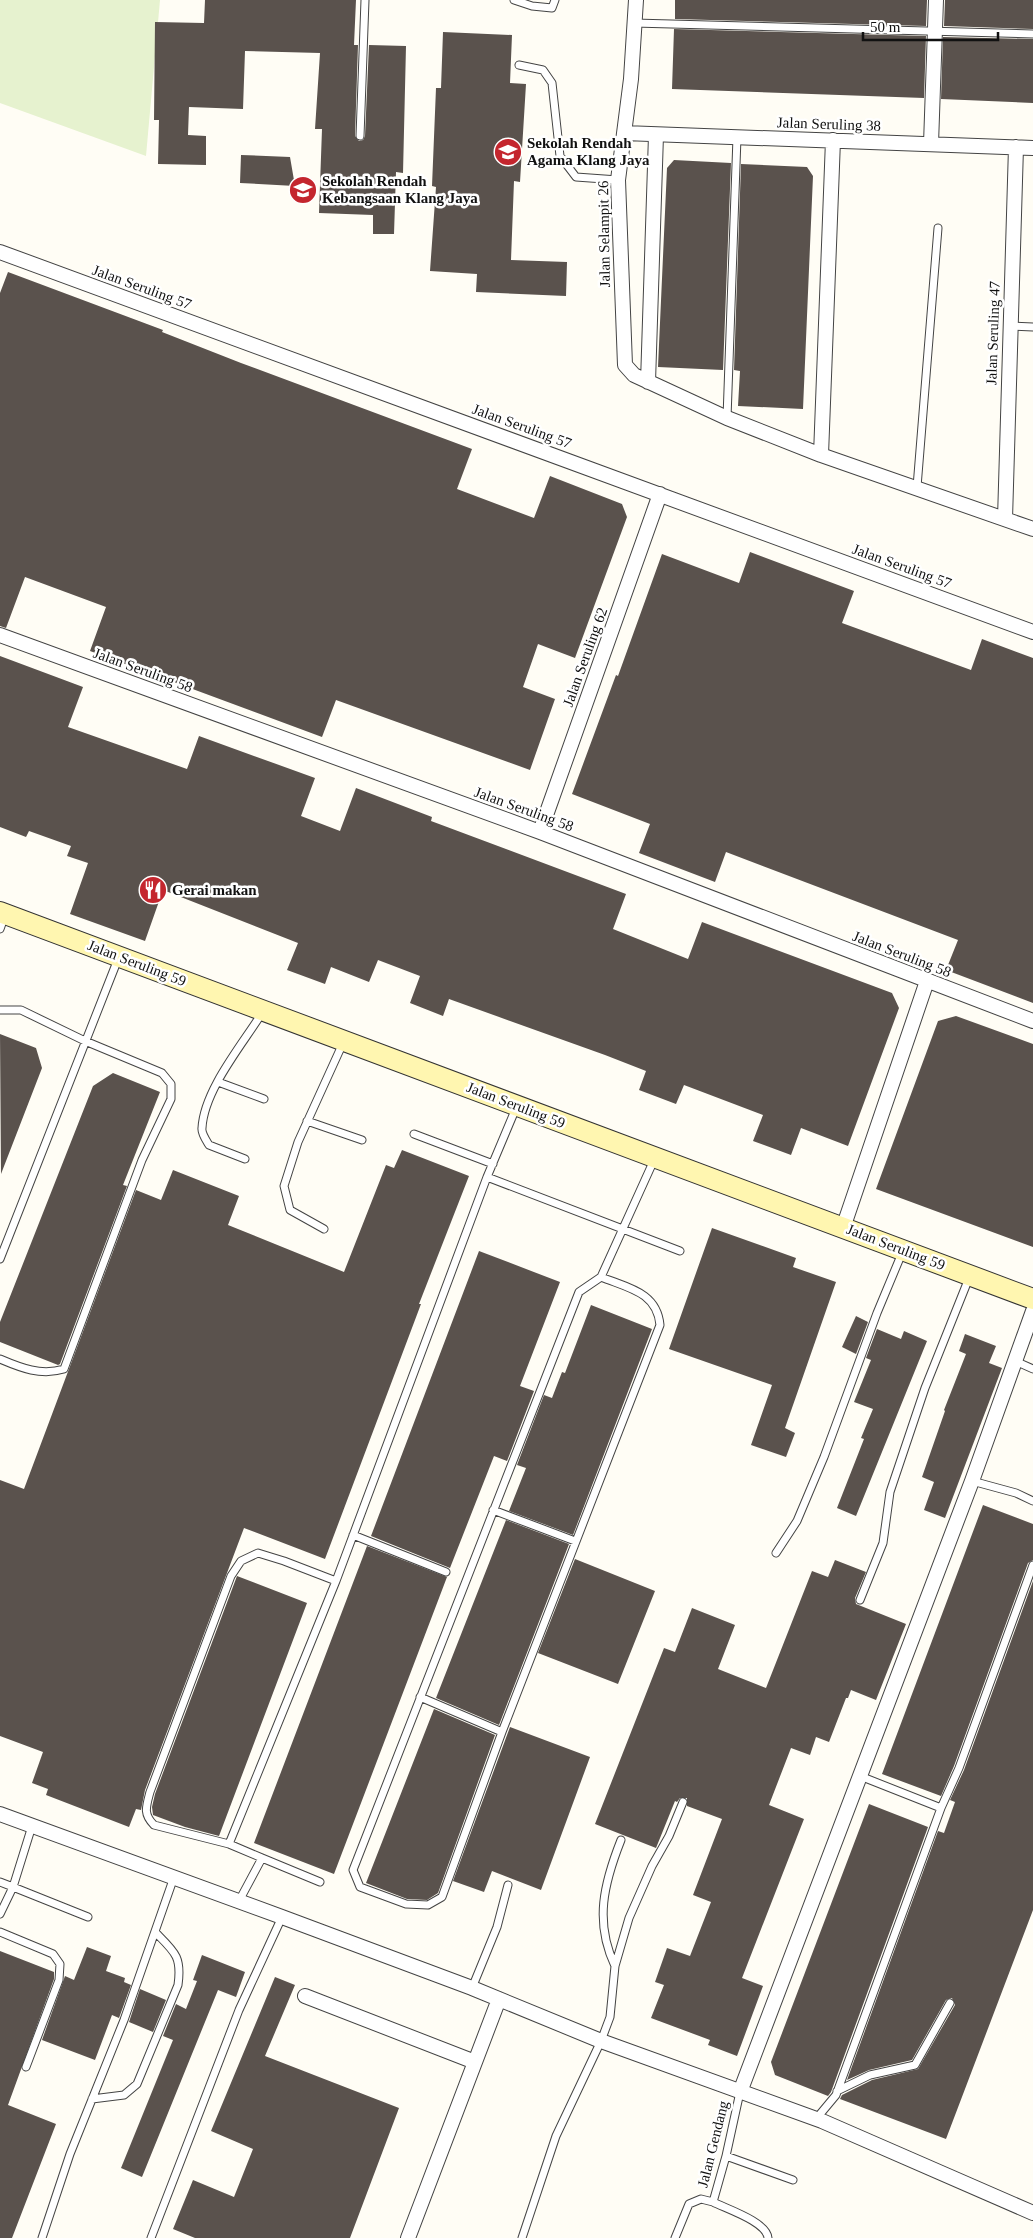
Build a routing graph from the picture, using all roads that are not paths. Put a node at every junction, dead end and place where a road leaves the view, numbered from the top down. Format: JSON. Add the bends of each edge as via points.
{"nodes":[{"id":1,"x":365,"y":0,"type":"edge"},
{"id":2,"x":514,"y":0,"type":"edge"},
{"id":3,"x":555,"y":0,"type":"edge"},
{"id":4,"x":636,"y":0,"type":"edge"},
{"id":5,"x":936,"y":0,"type":"edge"},
{"id":6,"x":634,"y":23,"type":"junction"},
{"id":7,"x":935,"y":31,"type":"junction"},
{"id":8,"x":1033,"y":34,"type":"edge"},
{"id":9,"x":519,"y":65,"type":"dead end"},
{"id":10,"x":624,"y":133,"type":"junction"},
{"id":11,"x":656,"y":135,"type":"junction"},
{"id":12,"x":360,"y":136,"type":"dead end"},
{"id":13,"x":737,"y":137,"type":"junction"},
{"id":14,"x":833,"y":140,"type":"junction"},
{"id":15,"x":931,"y":144,"type":"junction"},
{"id":16,"x":1016,"y":147,"type":"junction"},
{"id":17,"x":1033,"y":148,"type":"edge"},
{"id":18,"x":618,"y":180,"type":"junction"},
{"id":19,"x":938,"y":228,"type":"dead end"},
{"id":20,"x":0,"y":252,"type":"edge"},
{"id":21,"x":1009,"y":326,"type":"junction"},
{"id":22,"x":1033,"y":327,"type":"edge"},
{"id":23,"x":648,"y":382,"type":"junction"},
{"id":24,"x":727,"y":418,"type":"junction"},
{"id":25,"x":821,"y":455,"type":"junction"},
{"id":26,"x":917,"y":487,"type":"junction"},
{"id":27,"x":660,"y":494,"type":"junction"},
{"id":28,"x":1005,"y":519,"type":"junction"},
{"id":29,"x":1033,"y":529,"type":"edge"},
{"id":30,"x":1033,"y":632,"type":"edge"},
{"id":31,"x":0,"y":634,"type":"edge"},
{"id":32,"x":540,"y":832,"type":"junction"},
{"id":33,"x":2,"y":918,"type":"edge"},
{"id":34,"x":119,"y":956,"type":"junction"},
{"id":35,"x":928,"y":981,"type":"junction"},
{"id":36,"x":0,"y":1010,"type":"edge"},
{"id":37,"x":264,"y":1010,"type":"junction"},
{"id":38,"x":1033,"y":1022,"type":"edge"},
{"id":39,"x":344,"y":1040,"type":"junction"},
{"id":40,"x":85,"y":1041,"type":"junction"},
{"id":41,"x":218,"y":1082,"type":"junction"},
{"id":42,"x":264,"y":1099,"type":"dead end"},
{"id":43,"x":517,"y":1105,"type":"junction"},
{"id":44,"x":307,"y":1121,"type":"junction"},
{"id":45,"x":414,"y":1134,"type":"dead end"},
{"id":46,"x":362,"y":1140,"type":"dead end"},
{"id":47,"x":655,"y":1157,"type":"junction"},
{"id":48,"x":246,"y":1159,"type":"dead end"},
{"id":49,"x":493,"y":1164,"type":"junction"},
{"id":50,"x":487,"y":1177,"type":"junction"},
{"id":51,"x":843,"y":1228,"type":"junction"},
{"id":52,"x":324,"y":1229,"type":"dead end"},
{"id":53,"x":623,"y":1229,"type":"junction"},
{"id":54,"x":903,"y":1250,"type":"junction"},
{"id":55,"x":680,"y":1251,"type":"dead end"},
{"id":56,"x":0,"y":1259,"type":"edge"},
{"id":57,"x":970,"y":1275,"type":"junction"},
{"id":58,"x":601,"y":1277,"type":"junction"},
{"id":59,"x":1033,"y":1299,"type":"edge"},
{"id":60,"x":1033,"y":1311,"type":"edge"},
{"id":61,"x":0,"y":1359,"type":"edge"},
{"id":62,"x":1015,"y":1362,"type":"junction"},
{"id":63,"x":1033,"y":1369,"type":"edge"},
{"id":64,"x":972,"y":1481,"type":"junction"},
{"id":65,"x":1033,"y":1501,"type":"edge"},
{"id":66,"x":493,"y":1510,"type":"junction"},
{"id":67,"x":353,"y":1535,"type":"junction"},
{"id":68,"x":575,"y":1541,"type":"junction"},
{"id":69,"x":776,"y":1553,"type":"dead end"},
{"id":70,"x":1033,"y":1565,"type":"edge"},
{"id":71,"x":446,"y":1572,"type":"dead end"},
{"id":72,"x":336,"y":1581,"type":"junction"},
{"id":73,"x":860,"y":1600,"type":"dead end"},
{"id":74,"x":420,"y":1697,"type":"junction"},
{"id":75,"x":502,"y":1732,"type":"junction"},
{"id":76,"x":860,"y":1776,"type":"junction"},
{"id":77,"x":683,"y":1802,"type":"dead end"},
{"id":78,"x":941,"y":1808,"type":"junction"},
{"id":79,"x":0,"y":1814,"type":"edge"},
{"id":80,"x":32,"y":1826,"type":"junction"},
{"id":81,"x":621,"y":1840,"type":"dead end"},
{"id":82,"x":229,"y":1844,"type":"junction"},
{"id":83,"x":262,"y":1858,"type":"junction"},
{"id":84,"x":174,"y":1878,"type":"junction"},
{"id":85,"x":0,"y":1882,"type":"edge"},
{"id":86,"x":320,"y":1882,"type":"dead end"},
{"id":87,"x":508,"y":1885,"type":"dead end"},
{"id":88,"x":13,"y":1887,"type":"junction"},
{"id":89,"x":239,"y":1901,"type":"junction"},
{"id":90,"x":0,"y":1914,"type":"edge"},
{"id":91,"x":88,"y":1917,"type":"dead end"},
{"id":92,"x":282,"y":1917,"type":"junction"},
{"id":93,"x":0,"y":1932,"type":"edge"},
{"id":94,"x":156,"y":1933,"type":"junction"},
{"id":95,"x":616,"y":1966,"type":"junction"},
{"id":96,"x":472,"y":1988,"type":"junction"},
{"id":97,"x":305,"y":1996,"type":"dead end"},
{"id":98,"x":499,"y":1999,"type":"junction"},
{"id":99,"x":950,"y":2003,"type":"dead end"},
{"id":100,"x":601,"y":2041,"type":"junction"},
{"id":101,"x":475,"y":2062,"type":"junction"},
{"id":102,"x":26,"y":2067,"type":"dead end"},
{"id":103,"x":837,"y":2091,"type":"junction"},
{"id":104,"x":740,"y":2092,"type":"junction"},
{"id":105,"x":92,"y":2099,"type":"junction"},
{"id":106,"x":816,"y":2119,"type":"junction"},
{"id":107,"x":726,"y":2156,"type":"junction"},
{"id":108,"x":793,"y":2180,"type":"dead end"},
{"id":109,"x":713,"y":2202,"type":"junction"},
{"id":110,"x":1033,"y":2213,"type":"edge"},
{"id":111,"x":768,"y":2237,"type":"edge"},
{"id":112,"x":42,"y":2238,"type":"edge"},
{"id":113,"x":151,"y":2238,"type":"edge"},
{"id":114,"x":408,"y":2238,"type":"edge"},
{"id":115,"x":522,"y":2238,"type":"edge"},
{"id":116,"x":675,"y":2238,"type":"edge"}],
"edges":[{"from":1,"to":12,"type":"lane"},
{"from":2,"to":3,"type":"lane","via":[[552,8]]},
{"from":4,"to":6,"type":"street","name":"Jalan Selampit 26"},
{"from":5,"to":7,"type":"street"},
{"from":6,"to":7,"type":"lane"},
{"from":6,"to":10,"type":"street","name":"Jalan Selampit 26"},
{"from":7,"to":8,"type":"lane"},
{"from":7,"to":15,"type":"street"},
{"from":9,"to":18,"type":"lane","via":[[543,70],[552,83],[560,156],[576,177]]},
{"from":10,"to":11,"type":"street","name":"Jalan Seruling 38"},
{"from":10,"to":18,"type":"street","name":"Jalan Selampit 26"},
{"from":11,"to":13,"type":"street","name":"Jalan Seruling 38"},
{"from":11,"to":23,"type":"street"},
{"from":13,"to":14,"type":"street","name":"Jalan Seruling 38"},
{"from":13,"to":24,"type":"lane"},
{"from":14,"to":15,"type":"street","name":"Jalan Seruling 38"},
{"from":14,"to":25,"type":"street"},
{"from":15,"to":16,"type":"street","name":"Jalan Seruling 38"},
{"from":16,"to":17,"type":"street","name":"Jalan Seruling 38"},
{"from":16,"to":21,"type":"street","name":"Jalan Seruling 47"},
{"from":18,"to":23,"type":"street","name":"Jalan Selampit 26","via":[[625,365],[634,375]]},
{"from":19,"to":26,"type":"lane"},
{"from":20,"to":27,"type":"street","name":"Jalan Seruling 57"},
{"from":21,"to":22,"type":"lane"},
{"from":21,"to":28,"type":"street","name":"Jalan Seruling 47"},
{"from":23,"to":24,"type":"street"},
{"from":24,"to":25,"type":"street"},
{"from":25,"to":26,"type":"street"},
{"from":26,"to":28,"type":"street"},
{"from":27,"to":30,"type":"street","name":"Jalan Seruling 57"},
{"from":27,"to":32,"type":"street","name":"Jalan Seruling 62"},
{"from":28,"to":29,"type":"street"},
{"from":31,"to":32,"type":"street","name":"Jalan Seruling 58"},
{"from":32,"to":35,"type":"street","name":"Jalan Seruling 58"},
{"from":33,"to":34,"type":"main road","name":"Jalan Seruling 59"},
{"from":34,"to":37,"type":"main road","name":"Jalan Seruling 59"},
{"from":34,"to":40,"type":"lane"},
{"from":35,"to":38,"type":"street","name":"Jalan Seruling 58"},
{"from":35,"to":51,"type":"street"},
{"from":36,"to":40,"type":"lane","via":[[22,1010]]},
{"from":37,"to":39,"type":"main road","name":"Jalan Seruling 59"},
{"from":37,"to":41,"type":"lane"},
{"from":39,"to":43,"type":"main road","name":"Jalan Seruling 59"},
{"from":39,"to":44,"type":"lane"},
{"from":40,"to":56,"type":"lane"},
{"from":40,"to":61,"type":"lane","via":[[162,1073],[170,1084],[171,1099],[142,1160],[64,1369],[51,1373],[20,1368]]},
{"from":41,"to":42,"type":"lane"},
{"from":41,"to":48,"type":"lane","via":[[206,1108],[201,1130],[209,1145]]},
{"from":43,"to":47,"type":"main road","name":"Jalan Seruling 59"},
{"from":43,"to":49,"type":"lane"},
{"from":44,"to":46,"type":"lane"},
{"from":44,"to":52,"type":"lane","via":[[284,1186],[290,1210]]},
{"from":45,"to":49,"type":"lane"},
{"from":47,"to":51,"type":"main road","name":"Jalan Seruling 59"},
{"from":47,"to":53,"type":"lane"},
{"from":49,"to":50,"type":"lane"},
{"from":50,"to":53,"type":"lane"},
{"from":50,"to":67,"type":"lane"},
{"from":51,"to":54,"type":"main road","name":"Jalan Seruling 59"},
{"from":53,"to":55,"type":"lane"},
{"from":53,"to":58,"type":"lane"},
{"from":54,"to":57,"type":"main road","name":"Jalan Seruling 59"},
{"from":54,"to":69,"type":"lane","via":[[797,1522]]},
{"from":57,"to":59,"type":"main road","name":"Jalan Seruling 59"},
{"from":57,"to":73,"type":"lane","via":[[924,1388],[890,1492],[883,1543]]},
{"from":58,"to":66,"type":"lane","via":[[579,1292]]},
{"from":58,"to":68,"type":"lane","via":[[651,1299],[659,1310],[660,1324]]},
{"from":60,"to":62,"type":"street"},
{"from":62,"to":63,"type":"lane"},
{"from":62,"to":64,"type":"street"},
{"from":64,"to":65,"type":"lane"},
{"from":64,"to":76,"type":"street"},
{"from":66,"to":68,"type":"lane"},
{"from":66,"to":74,"type":"lane"},
{"from":67,"to":71,"type":"lane"},
{"from":67,"to":72,"type":"lane"},
{"from":68,"to":75,"type":"lane"},
{"from":70,"to":78,"type":"lane","via":[[959,1768]]},
{"from":72,"to":82,"type":"lane"},
{"from":72,"to":82,"type":"lane","via":[[258,1553],[241,1561],[230,1576],[145,1810],[154,1825]]},
{"from":74,"to":75,"type":"lane"},
{"from":74,"to":75,"type":"lane","via":[[353,1870],[360,1887],[406,1904],[428,1905],[442,1897]]},
{"from":76,"to":78,"type":"lane"},
{"from":76,"to":104,"type":"street"},
{"from":77,"to":95,"type":"lane","via":[[630,1918]]},
{"from":78,"to":103,"type":"lane"},
{"from":79,"to":80,"type":"street"},
{"from":80,"to":84,"type":"street"},
{"from":80,"to":88,"type":"lane"},
{"from":81,"to":95,"type":"lane","via":[[608,1872],[602,1904],[604,1932]]},
{"from":82,"to":83,"type":"lane"},
{"from":83,"to":86,"type":"lane"},
{"from":83,"to":89,"type":"lane"},
{"from":84,"to":89,"type":"street"},
{"from":84,"to":94,"type":"lane"},
{"from":85,"to":88,"type":"lane"},
{"from":87,"to":96,"type":"lane","via":[[497,1927]]},
{"from":88,"to":90,"type":"lane"},
{"from":88,"to":91,"type":"lane"},
{"from":89,"to":92,"type":"street"},
{"from":92,"to":96,"type":"street"},
{"from":92,"to":113,"type":"lane","via":[[239,2010]]},
{"from":93,"to":102,"type":"lane","via":[[53,1954],[60,1964],[59,1980]]},
{"from":94,"to":105,"type":"lane"},
{"from":94,"to":105,"type":"lane","via":[[176,1953],[180,1968],[178,1985],[137,2084],[124,2095]]},
{"from":95,"to":100,"type":"lane","via":[[610,2017]]},
{"from":96,"to":98,"type":"street"},
{"from":97,"to":101,"type":"street"},
{"from":98,"to":100,"type":"street"},
{"from":98,"to":101,"type":"street"},
{"from":99,"to":103,"type":"lane","via":[[915,2065],[870,2075]]},
{"from":100,"to":104,"type":"street"},
{"from":100,"to":115,"type":"lane","via":[[556,2136]]},
{"from":101,"to":114,"type":"street"},
{"from":103,"to":106,"type":"lane"},
{"from":104,"to":106,"type":"street"},
{"from":104,"to":107,"type":"lane","name":"Jalan Gendang"},
{"from":105,"to":112,"type":"lane"},
{"from":106,"to":110,"type":"street"},
{"from":107,"to":108,"type":"lane"},
{"from":107,"to":109,"type":"lane","name":"Jalan Gendang"},
{"from":109,"to":111,"type":"lane","name":"Jalan Gendang","via":[[757,2223],[765,2229]]},
{"from":109,"to":116,"type":"lane","name":"Jalan Gendang","via":[[700,2199],[689,2204]]}]}
